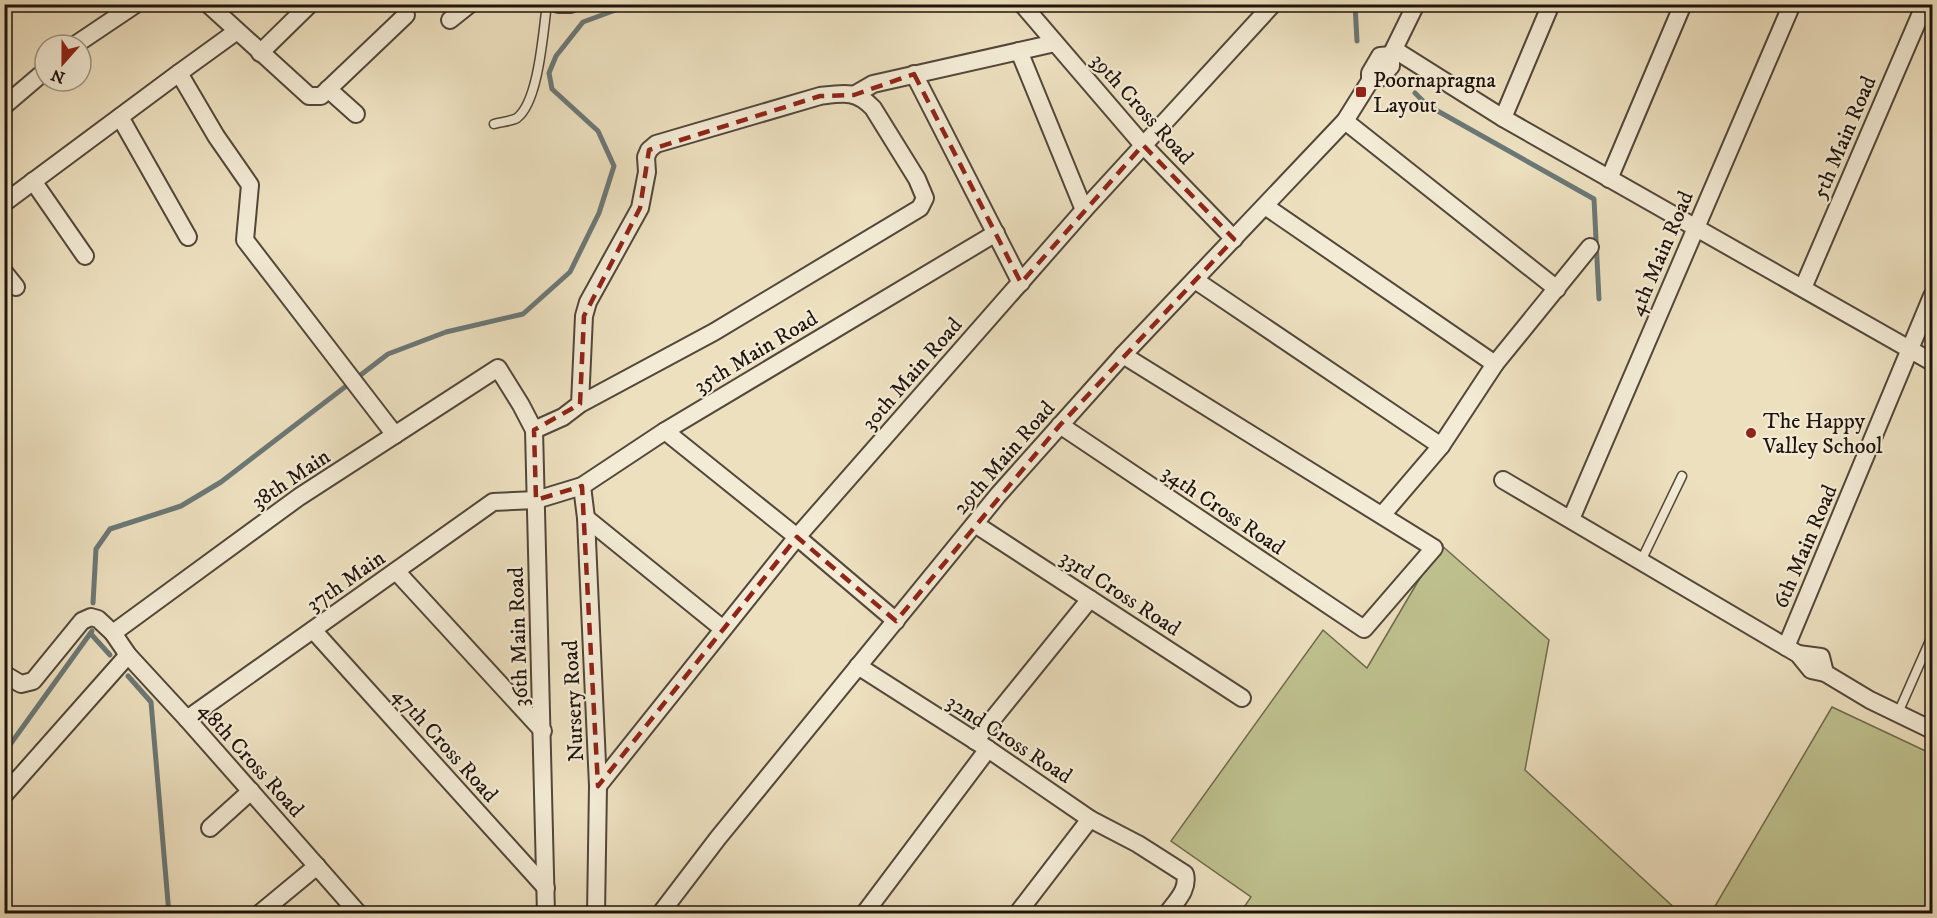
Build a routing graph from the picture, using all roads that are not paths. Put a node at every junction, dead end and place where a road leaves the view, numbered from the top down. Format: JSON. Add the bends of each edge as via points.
{"nodes":[{"id":1,"x":136,"y":4,"type":"edge"},
{"id":2,"x":208,"y":4,"type":"edge"},
{"id":3,"x":310,"y":4,"type":"edge"},
{"id":4,"x":470,"y":4,"type":"edge"},
{"id":5,"x":547,"y":4,"type":"edge"},
{"id":6,"x":558,"y":4,"type":"edge"},
{"id":7,"x":571,"y":4,"type":"edge"},
{"id":8,"x":1022,"y":4,"type":"edge"},
{"id":9,"x":1273,"y":4,"type":"edge"},
{"id":10,"x":1416,"y":4,"type":"edge"},
{"id":11,"x":1551,"y":4,"type":"edge"},
{"id":12,"x":1683,"y":4,"type":"edge"},
{"id":13,"x":1792,"y":4,"type":"edge"},
{"id":14,"x":1925,"y":4,"type":"edge"},
{"id":15,"x":406,"y":15,"type":"dead end"},
{"id":16,"x":450,"y":20,"type":"dead end"},
{"id":17,"x":237,"y":31,"type":"junction"},
{"id":18,"x":93,"y":33,"type":"edge"},
{"id":19,"x":1046,"y":33,"type":"junction"},
{"id":20,"x":1019,"y":51,"type":"junction"},
{"id":21,"x":260,"y":52,"type":"junction"},
{"id":22,"x":1393,"y":52,"type":"junction"},
{"id":23,"x":179,"y":73,"type":"junction"},
{"id":24,"x":914,"y":74,"type":"junction"},
{"id":25,"x":33,"y":81,"type":"edge"},
{"id":26,"x":328,"y":89,"type":"junction"},
{"id":27,"x":855,"y":95,"type":"junction"},
{"id":28,"x":4,"y":106,"type":"edge"},
{"id":29,"x":356,"y":114,"type":"dead end"},
{"id":30,"x":120,"y":117,"type":"junction"},
{"id":31,"x":1503,"y":117,"type":"junction"},
{"id":32,"x":1345,"y":121,"type":"junction"},
{"id":33,"x":494,"y":124,"type":"dead end"},
{"id":34,"x":1143,"y":145,"type":"junction"},
{"id":35,"x":1609,"y":179,"type":"junction"},
{"id":36,"x":33,"y":181,"type":"junction"},
{"id":37,"x":4,"y":203,"type":"edge"},
{"id":38,"x":1265,"y":206,"type":"junction"},
{"id":39,"x":1084,"y":210,"type":"junction"},
{"id":40,"x":1696,"y":228,"type":"junction"},
{"id":41,"x":996,"y":233,"type":"junction"},
{"id":42,"x":188,"y":237,"type":"dead end"},
{"id":43,"x":1233,"y":239,"type":"junction"},
{"id":44,"x":1590,"y":247,"type":"dead end"},
{"id":45,"x":85,"y":256,"type":"dead end"},
{"id":46,"x":4,"y":272,"type":"edge"},
{"id":47,"x":1195,"y":280,"type":"junction"},
{"id":48,"x":1021,"y":283,"type":"junction"},
{"id":49,"x":16,"y":287,"type":"dead end"},
{"id":50,"x":1803,"y":288,"type":"junction"},
{"id":51,"x":1557,"y":289,"type":"junction"},
{"id":52,"x":1932,"y":296,"type":"edge"},
{"id":53,"x":1910,"y":349,"type":"junction"},
{"id":54,"x":1124,"y":355,"type":"junction"},
{"id":55,"x":1932,"y":362,"type":"edge"},
{"id":56,"x":1495,"y":364,"type":"junction"},
{"id":57,"x":498,"y":368,"type":"joint"},
{"id":58,"x":580,"y":404,"type":"junction"},
{"id":59,"x":1060,"y":425,"type":"junction"},
{"id":60,"x":534,"y":430,"type":"junction"},
{"id":61,"x":665,"y":431,"type":"junction"},
{"id":62,"x":395,"y":435,"type":"junction"},
{"id":63,"x":1441,"y":446,"type":"junction"},
{"id":64,"x":1682,"y":476,"type":"dead end"},
{"id":65,"x":1503,"y":480,"type":"dead end"},
{"id":66,"x":582,"y":486,"type":"junction"},
{"id":67,"x":536,"y":500,"type":"junction"},
{"id":68,"x":1383,"y":514,"type":"junction"},
{"id":69,"x":586,"y":518,"type":"junction"},
{"id":70,"x":1571,"y":519,"type":"junction"},
{"id":71,"x":975,"y":524,"type":"junction"},
{"id":72,"x":796,"y":537,"type":"junction"},
{"id":73,"x":1641,"y":561,"type":"junction"},
{"id":74,"x":396,"y":571,"type":"junction"},
{"id":75,"x":1089,"y":598,"type":"junction"},
{"id":76,"x":896,"y":621,"type":"junction"},
{"id":77,"x":723,"y":629,"type":"junction"},
{"id":78,"x":313,"y":630,"type":"junction"},
{"id":79,"x":113,"y":633,"type":"junction"},
{"id":80,"x":1932,"y":636,"type":"edge"},
{"id":81,"x":1792,"y":651,"type":"junction"},
{"id":82,"x":128,"y":655,"type":"junction"},
{"id":83,"x":858,"y":666,"type":"junction"},
{"id":84,"x":4,"y":674,"type":"edge"},
{"id":85,"x":1242,"y":698,"type":"dead end"},
{"id":86,"x":1898,"y":713,"type":"junction"},
{"id":87,"x":187,"y":719,"type":"junction"},
{"id":88,"x":1932,"y":730,"type":"edge"},
{"id":89,"x":543,"y":731,"type":"junction"},
{"id":90,"x":981,"y":745,"type":"junction"},
{"id":91,"x":598,"y":786,"type":"junction"},
{"id":92,"x":251,"y":791,"type":"junction"},
{"id":93,"x":4,"y":795,"type":"edge"},
{"id":94,"x":1090,"y":819,"type":"junction"},
{"id":95,"x":210,"y":828,"type":"dead end"},
{"id":96,"x":317,"y":866,"type":"junction"},
{"id":97,"x":546,"y":888,"type":"junction"},
{"id":98,"x":259,"y":914,"type":"edge"},
{"id":99,"x":359,"y":914,"type":"edge"},
{"id":100,"x":546,"y":914,"type":"edge"},
{"id":101,"x":596,"y":914,"type":"edge"},
{"id":102,"x":660,"y":914,"type":"edge"},
{"id":103,"x":864,"y":914,"type":"edge"},
{"id":104,"x":1017,"y":914,"type":"edge"},
{"id":105,"x":1167,"y":914,"type":"edge"}],
"edges":[{"from":1,"to":18,"type":"street"},
{"from":2,"to":17,"type":"street"},
{"from":3,"to":21,"type":"street"},
{"from":4,"to":16,"type":"street"},
{"from":5,"to":33,"type":"lane","via":[[533,91],[516,118]]},
{"from":6,"to":7,"type":"street"},
{"from":8,"to":19,"type":"street","name":"39th Cross Road"},
{"from":9,"to":34,"type":"street","name":"30th Main Road"},
{"from":10,"to":22,"type":"street"},
{"from":11,"to":31,"type":"street"},
{"from":12,"to":35,"type":"street"},
{"from":13,"to":40,"type":"street","name":"4th Main Road"},
{"from":14,"to":50,"type":"street","name":"5th Main Road"},
{"from":15,"to":26,"type":"street"},
{"from":17,"to":21,"type":"street"},
{"from":17,"to":23,"type":"street"},
{"from":19,"to":20,"type":"street"},
{"from":19,"to":34,"type":"street","name":"39th Cross Road"},
{"from":20,"to":24,"type":"street"},
{"from":20,"to":39,"type":"street"},
{"from":21,"to":26,"type":"street","via":[[309,96],[321,96]]},
{"from":22,"to":31,"type":"street"},
{"from":22,"to":32,"type":"street","name":"29th Main Road","via":[[1380,56],[1370,81]]},
{"from":23,"to":30,"type":"street"},
{"from":23,"to":62,"type":"street","via":[[250,185],[245,240]]},
{"from":24,"to":27,"type":"street","via":[[873,84]]},
{"from":24,"to":41,"type":"street"},
{"from":25,"to":28,"type":"street"},
{"from":26,"to":29,"type":"street"},
{"from":27,"to":58,"type":"street","via":[[820,96],[656,144],[649,150],[640,208],[586,309]]},
{"from":27,"to":58,"type":"street","via":[[873,108],[917,179],[925,198],[920,208],[714,332]]},
{"from":30,"to":36,"type":"street"},
{"from":30,"to":42,"type":"street"},
{"from":31,"to":35,"type":"street"},
{"from":32,"to":38,"type":"street","name":"29th Main Road"},
{"from":32,"to":51,"type":"street"},
{"from":34,"to":39,"type":"street","name":"30th Main Road"},
{"from":34,"to":43,"type":"street","name":"39th Cross Road"},
{"from":35,"to":40,"type":"street"},
{"from":36,"to":37,"type":"street"},
{"from":36,"to":45,"type":"street"},
{"from":38,"to":43,"type":"street","name":"29th Main Road"},
{"from":38,"to":56,"type":"street"},
{"from":39,"to":48,"type":"street","name":"30th Main Road"},
{"from":40,"to":50,"type":"street"},
{"from":40,"to":70,"type":"street","name":"4th Main Road"},
{"from":41,"to":48,"type":"street"},
{"from":41,"to":61,"type":"street","name":"35th Main Road"},
{"from":43,"to":47,"type":"street","name":"29th Main Road"},
{"from":44,"to":51,"type":"street"},
{"from":46,"to":49,"type":"street"},
{"from":47,"to":54,"type":"street","name":"29th Main Road"},
{"from":47,"to":63,"type":"street"},
{"from":48,"to":72,"type":"street","name":"30th Main Road"},
{"from":50,"to":53,"type":"street"},
{"from":51,"to":56,"type":"street"},
{"from":52,"to":53,"type":"street","name":"6th Main Road"},
{"from":53,"to":55,"type":"street"},
{"from":53,"to":81,"type":"street","name":"6th Main Road"},
{"from":54,"to":59,"type":"street","name":"29th Main Road"},
{"from":54,"to":68,"type":"street"},
{"from":56,"to":63,"type":"street"},
{"from":57,"to":60,"type":"street","name":"36th Main Road"},
{"from":57,"to":62,"type":"street","name":"38th Main"},
{"from":58,"to":60,"type":"street"},
{"from":59,"to":68,"type":"street","name":"34th Cross Road","via":[[1364,629],[1434,548]]},
{"from":59,"to":71,"type":"street","name":"29th Main Road"},
{"from":60,"to":67,"type":"street","name":"36th Main Road"},
{"from":61,"to":66,"type":"street","name":"35th Main Road"},
{"from":61,"to":72,"type":"street"},
{"from":62,"to":79,"type":"street","name":"38th Main","via":[[299,497]]},
{"from":63,"to":68,"type":"street"},
{"from":64,"to":73,"type":"lane"},
{"from":65,"to":70,"type":"street"},
{"from":66,"to":67,"type":"street","name":"35th Main Road"},
{"from":66,"to":69,"type":"street","name":"Nursery Road"},
{"from":67,"to":74,"type":"street","name":"37th Main","via":[[493,502]]},
{"from":67,"to":89,"type":"street","name":"36th Main Road"},
{"from":69,"to":77,"type":"street"},
{"from":69,"to":91,"type":"street","name":"Nursery Road"},
{"from":70,"to":73,"type":"street"},
{"from":71,"to":75,"type":"street","name":"33rd Cross Road"},
{"from":71,"to":76,"type":"street","name":"29th Main Road"},
{"from":72,"to":76,"type":"street"},
{"from":72,"to":77,"type":"street","name":"30th Main Road"},
{"from":73,"to":81,"type":"street"},
{"from":74,"to":78,"type":"street","name":"37th Main"},
{"from":74,"to":89,"type":"street"},
{"from":75,"to":85,"type":"street","name":"33rd Cross Road"},
{"from":75,"to":90,"type":"street"},
{"from":76,"to":83,"type":"street","name":"29th Main Road"},
{"from":77,"to":91,"type":"street","name":"30th Main Road"},
{"from":78,"to":87,"type":"street","name":"37th Main"},
{"from":78,"to":97,"type":"street","name":"47th Cross Road"},
{"from":79,"to":82,"type":"street","name":"48th Cross Road"},
{"from":79,"to":84,"type":"street","via":[[90,617],[82,621],[33,681],[21,684]]},
{"from":80,"to":86,"type":"lane"},
{"from":81,"to":86,"type":"street","via":[[1811,670],[1825,673]]},
{"from":82,"to":87,"type":"street","name":"48th Cross Road"},
{"from":82,"to":93,"type":"street"},
{"from":83,"to":90,"type":"street","name":"32nd Cross Road"},
{"from":83,"to":102,"type":"street","name":"29th Main Road"},
{"from":86,"to":88,"type":"street"},
{"from":87,"to":92,"type":"street","name":"48th Cross Road"},
{"from":89,"to":97,"type":"street","name":"36th Main Road"},
{"from":90,"to":94,"type":"street","name":"32nd Cross Road"},
{"from":90,"to":103,"type":"street"},
{"from":91,"to":101,"type":"street","name":"Nursery Road"},
{"from":92,"to":95,"type":"street"},
{"from":92,"to":96,"type":"street","name":"48th Cross Road"},
{"from":94,"to":104,"type":"street"},
{"from":94,"to":105,"type":"street","name":"32nd Cross Road","via":[[1138,843],[1185,874],[1184,891]]},
{"from":96,"to":98,"type":"street"},
{"from":96,"to":99,"type":"street","name":"48th Cross Road"},
{"from":97,"to":100,"type":"street","name":"36th Main Road"}]}
